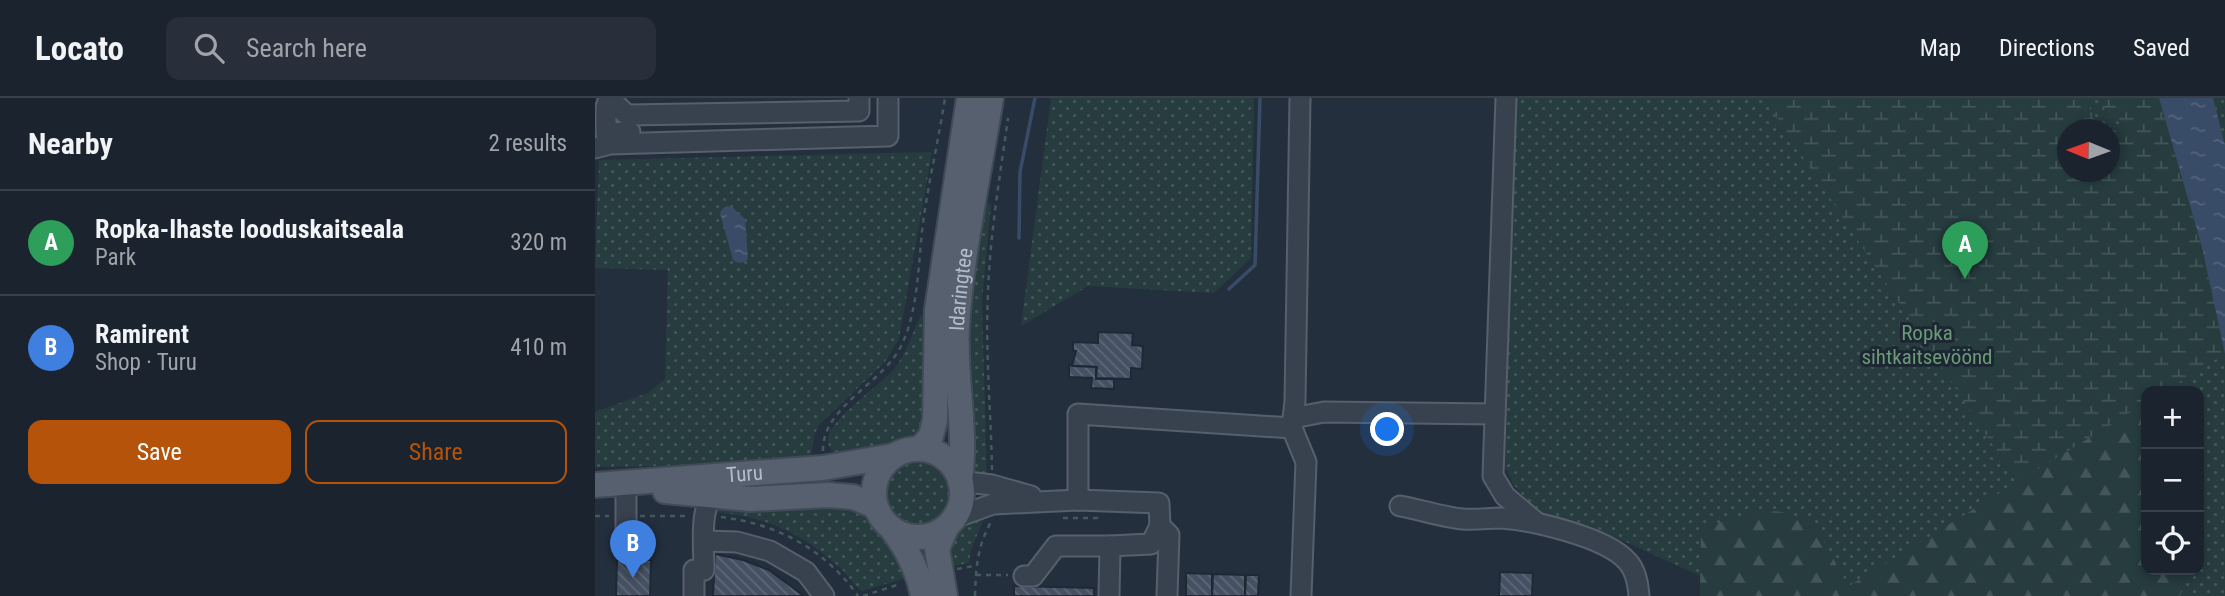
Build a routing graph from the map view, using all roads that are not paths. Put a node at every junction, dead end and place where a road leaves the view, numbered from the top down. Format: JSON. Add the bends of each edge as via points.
{"nodes":[{"id":1,"x":859,"y":98,"type":"edge"},
{"id":2,"x":876,"y":98,"type":"edge"},
{"id":3,"x":888,"y":98,"type":"edge"},
{"id":4,"x":969,"y":98,"type":"edge"},
{"id":5,"x":1300,"y":98,"type":"edge"},
{"id":6,"x":1506,"y":98,"type":"edge"},
{"id":7,"x":610,"y":99,"type":"edge"},
{"id":8,"x":1000,"y":104,"type":"edge"},
{"id":9,"x":595,"y":148,"type":"edge"},
{"id":10,"x":1495,"y":414,"type":"junction"},
{"id":11,"x":1292,"y":423,"type":"junction"},
{"id":12,"x":920,"y":449,"type":"junction"},
{"id":13,"x":893,"y":456,"type":"junction"},
{"id":14,"x":764,"y":473,"type":"junction"},
{"id":15,"x":960,"y":481,"type":"junction"},
{"id":16,"x":595,"y":485,"type":"edge"},
{"id":17,"x":626,"y":488,"type":"junction"},
{"id":18,"x":710,"y":495,"type":"junction"},
{"id":19,"x":1078,"y":500,"type":"junction"},
{"id":20,"x":875,"y":506,"type":"junction"},
{"id":21,"x":1400,"y":506,"type":"dead end"},
{"id":22,"x":994,"y":508,"type":"junction"},
{"id":23,"x":950,"y":523,"type":"junction"},
{"id":24,"x":1538,"y":523,"type":"junction"},
{"id":25,"x":1160,"y":526,"type":"junction"},
{"id":26,"x":892,"y":529,"type":"junction"},
{"id":27,"x":704,"y":541,"type":"junction"},
{"id":28,"x":1110,"y":546,"type":"junction"},
{"id":29,"x":626,"y":547,"type":"dead end"},
{"id":30,"x":1024,"y":576,"type":"road end"},
{"id":31,"x":916,"y":589,"type":"edge"},
{"id":32,"x":694,"y":596,"type":"edge"},
{"id":33,"x":824,"y":596,"type":"edge"},
{"id":34,"x":946,"y":596,"type":"edge"},
{"id":35,"x":1109,"y":596,"type":"edge"},
{"id":36,"x":1167,"y":596,"type":"edge"},
{"id":37,"x":1301,"y":596,"type":"edge"},
{"id":38,"x":1639,"y":596,"type":"edge"}],
"edges":[{"from":1,"to":7,"type":"street","via":[[859,111],[627,115]]},
{"from":2,"to":7,"type":"street","via":[[875,125],[606,133]]},
{"from":3,"to":9,"type":"street","via":[[887,136]]},
{"from":4,"to":12,"type":"main road","name":"Idaringtee","via":[[937,310],[935,420],[931,436]]},
{"from":5,"to":11,"type":"street"},
{"from":6,"to":10,"type":"street"},
{"from":8,"to":15,"type":"main road","name":"Idaringtee","via":[[961,279],[957,369],[964,456]]},
{"from":10,"to":11,"type":"street","via":[[1324,412]]},
{"from":10,"to":24,"type":"street","via":[[1496,484]]},
{"from":11,"to":19,"type":"street","via":[[1079,414]]},
{"from":11,"to":37,"type":"street","via":[[1306,462]]},
{"from":12,"to":13,"type":"main road"},
{"from":12,"to":15,"type":"main road","via":[[946,459]]},
{"from":13,"to":14,"type":"main road","name":"Turu"},
{"from":13,"to":20,"type":"main road","via":[[876,478]]},
{"from":14,"to":16,"type":"main road","name":"Turu"},
{"from":14,"to":18,"type":"street","via":[[729,481]]},
{"from":15,"to":22,"type":"street"},
{"from":15,"to":23,"type":"main road","via":[[960,507]]},
{"from":16,"to":17,"type":"main road","name":"Turu"},
{"from":17,"to":18,"type":"main road","name":"Turu"},
{"from":17,"to":29,"type":"street"},
{"from":18,"to":20,"type":"main road","name":"Turu","via":[[750,499],[853,496]]},
{"from":18,"to":27,"type":"street"},
{"from":19,"to":22,"type":"street"},
{"from":19,"to":25,"type":"street","via":[[1159,503]]},
{"from":20,"to":26,"type":"main road"},
{"from":21,"to":24,"type":"street","via":[[1461,519]]},
{"from":22,"to":23,"type":"street"},
{"from":23,"to":26,"type":"main road","via":[[919,538]]},
{"from":23,"to":34,"type":"main road","via":[[937,549]]},
{"from":24,"to":38,"type":"street","via":[[1581,535],[1628,561]]},
{"from":25,"to":28,"type":"street","via":[[1151,544]]},
{"from":25,"to":36,"type":"street","via":[[1169,535]]},
{"from":26,"to":31,"type":"main road","via":[[919,578]]},
{"from":27,"to":32,"type":"street","via":[[704,570],[694,570]]},
{"from":27,"to":33,"type":"street","via":[[737,542],[770,551],[806,572]]},
{"from":28,"to":30,"type":"street","via":[[1056,546],[1033,576]]},
{"from":28,"to":35,"type":"street"}]}
